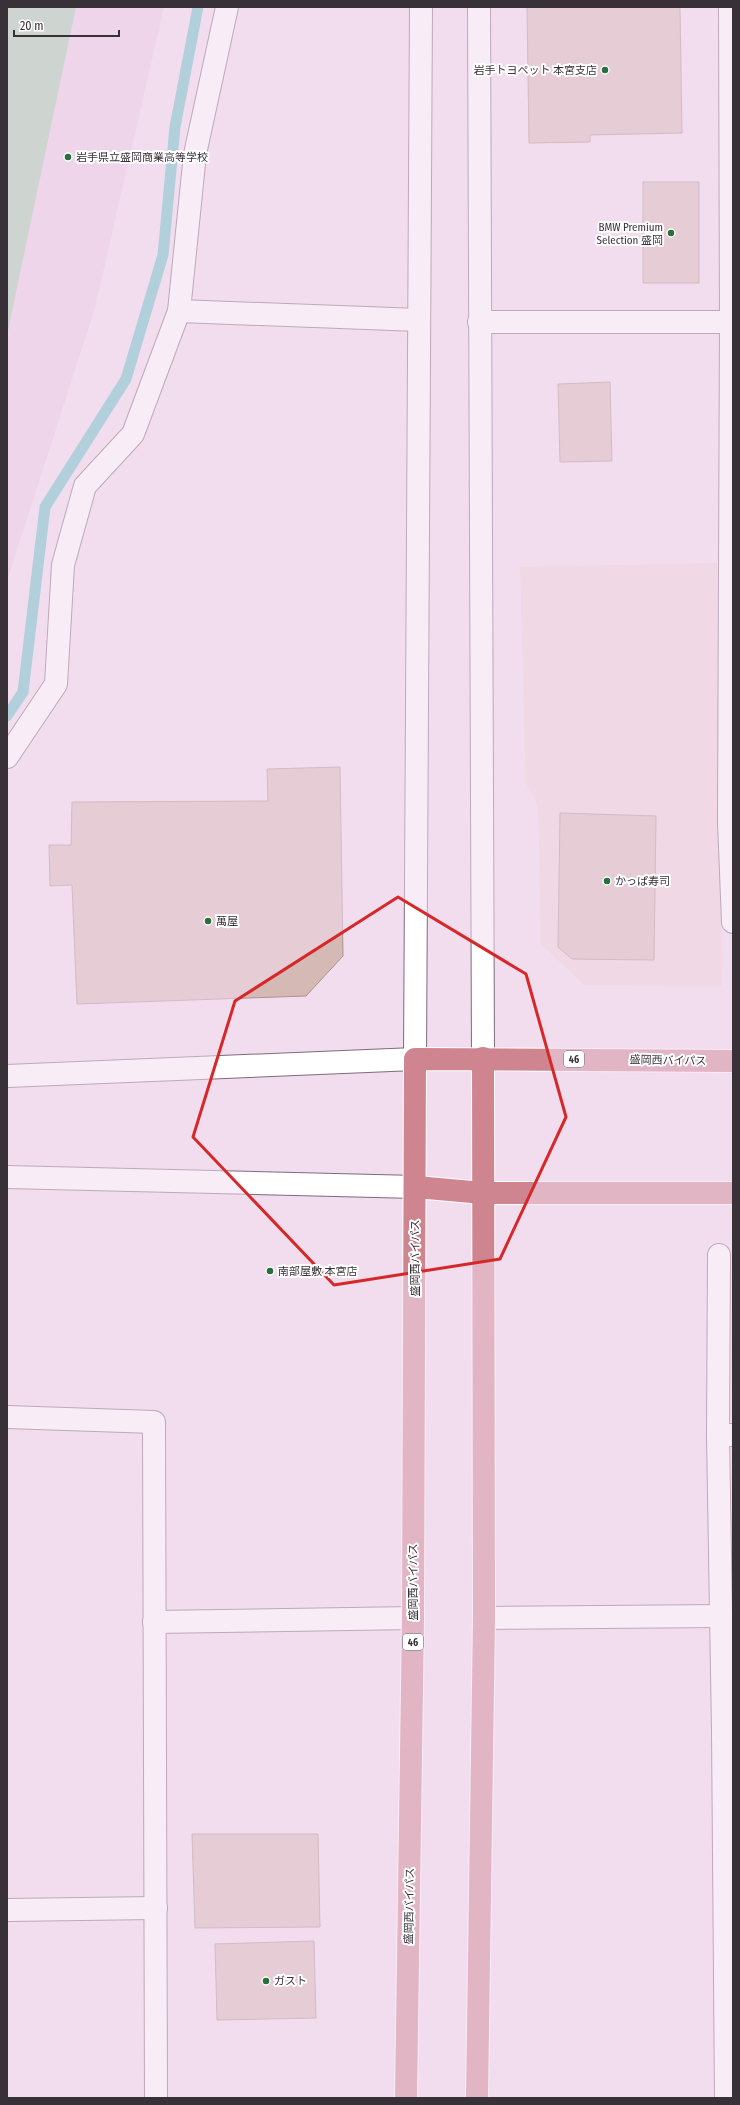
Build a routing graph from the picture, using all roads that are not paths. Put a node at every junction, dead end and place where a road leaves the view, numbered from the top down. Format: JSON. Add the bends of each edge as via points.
{"nodes":[{"id":1,"x":227,"y":7,"type":"edge"},
{"id":2,"x":421,"y":7,"type":"edge"},
{"id":3,"x":479,"y":7,"type":"edge"},
{"id":4,"x":730,"y":7,"type":"edge"},
{"id":5,"x":732,"y":148,"type":"edge"},
{"id":6,"x":178,"y":311,"type":"junction"},
{"id":7,"x":420,"y":320,"type":"junction"},
{"id":8,"x":479,"y":322,"type":"junction"},
{"id":9,"x":731,"y":322,"type":"junction"},
{"id":10,"x":7,"y":757,"type":"edge"},
{"id":11,"x":731,"y":823,"type":"edge"},
{"id":12,"x":733,"y":922,"type":"edge"},
{"id":13,"x":483,"y":1058,"type":"junction"},
{"id":14,"x":415,"y":1059,"type":"junction"},
{"id":15,"x":733,"y":1061,"type":"edge"},
{"id":16,"x":7,"y":1076,"type":"edge"},
{"id":17,"x":7,"y":1177,"type":"edge"},
{"id":18,"x":416,"y":1187,"type":"junction"},
{"id":19,"x":483,"y":1193,"type":"junction"},
{"id":20,"x":733,"y":1193,"type":"edge"},
{"id":21,"x":718,"y":1255,"type":"dead end"},
{"id":22,"x":7,"y":1417,"type":"edge"},
{"id":23,"x":726,"y":1435,"type":"edge"},
{"id":24,"x":722,"y":1616,"type":"junction"},
{"id":25,"x":413,"y":1618,"type":"junction"},
{"id":26,"x":484,"y":1618,"type":"junction"},
{"id":27,"x":154,"y":1622,"type":"junction"},
{"id":28,"x":728,"y":1731,"type":"edge"},
{"id":29,"x":156,"y":1908,"type":"junction"},
{"id":30,"x":7,"y":1910,"type":"edge"},
{"id":31,"x":156,"y":2098,"type":"edge"},
{"id":32,"x":406,"y":2098,"type":"edge"},
{"id":33,"x":477,"y":2098,"type":"edge"},
{"id":34,"x":726,"y":2098,"type":"edge"}],
"edges":[{"from":1,"to":6,"type":"street","via":[[195,154]]},
{"from":2,"to":7,"type":"street"},
{"from":3,"to":8,"type":"street"},
{"from":4,"to":5,"type":"street"},
{"from":5,"to":9,"type":"street"},
{"from":6,"to":7,"type":"street"},
{"from":6,"to":10,"type":"street","via":[[133,434],[84,486],[63,565],[56,684]]},
{"from":7,"to":14,"type":"street"},
{"from":8,"to":9,"type":"street"},
{"from":8,"to":13,"type":"street"},
{"from":9,"to":11,"type":"street"},
{"from":11,"to":12,"type":"street"},
{"from":13,"to":14,"type":"highway","name":"盛岡西バイパス","number":"46"},
{"from":13,"to":15,"type":"highway","name":"盛岡西バイパス","number":"46"},
{"from":13,"to":19,"type":"highway"},
{"from":14,"to":16,"type":"street"},
{"from":14,"to":18,"type":"highway","name":"盛岡西バイパス","number":"46"},
{"from":17,"to":18,"type":"street"},
{"from":18,"to":19,"type":"highway"},
{"from":18,"to":25,"type":"highway","name":"盛岡西バイパス","number":"46"},
{"from":19,"to":20,"type":"highway"},
{"from":19,"to":26,"type":"highway"},
{"from":21,"to":23,"type":"street"},
{"from":22,"to":27,"type":"street","via":[[154,1422]]},
{"from":23,"to":24,"type":"street"},
{"from":24,"to":26,"type":"street"},
{"from":24,"to":28,"type":"street"},
{"from":25,"to":27,"type":"street"},
{"from":25,"to":32,"type":"highway","name":"盛岡西バイパス","number":"46"},
{"from":26,"to":33,"type":"highway"},
{"from":27,"to":29,"type":"street"},
{"from":28,"to":34,"type":"street"},
{"from":29,"to":30,"type":"street"},
{"from":29,"to":31,"type":"street"}]}
